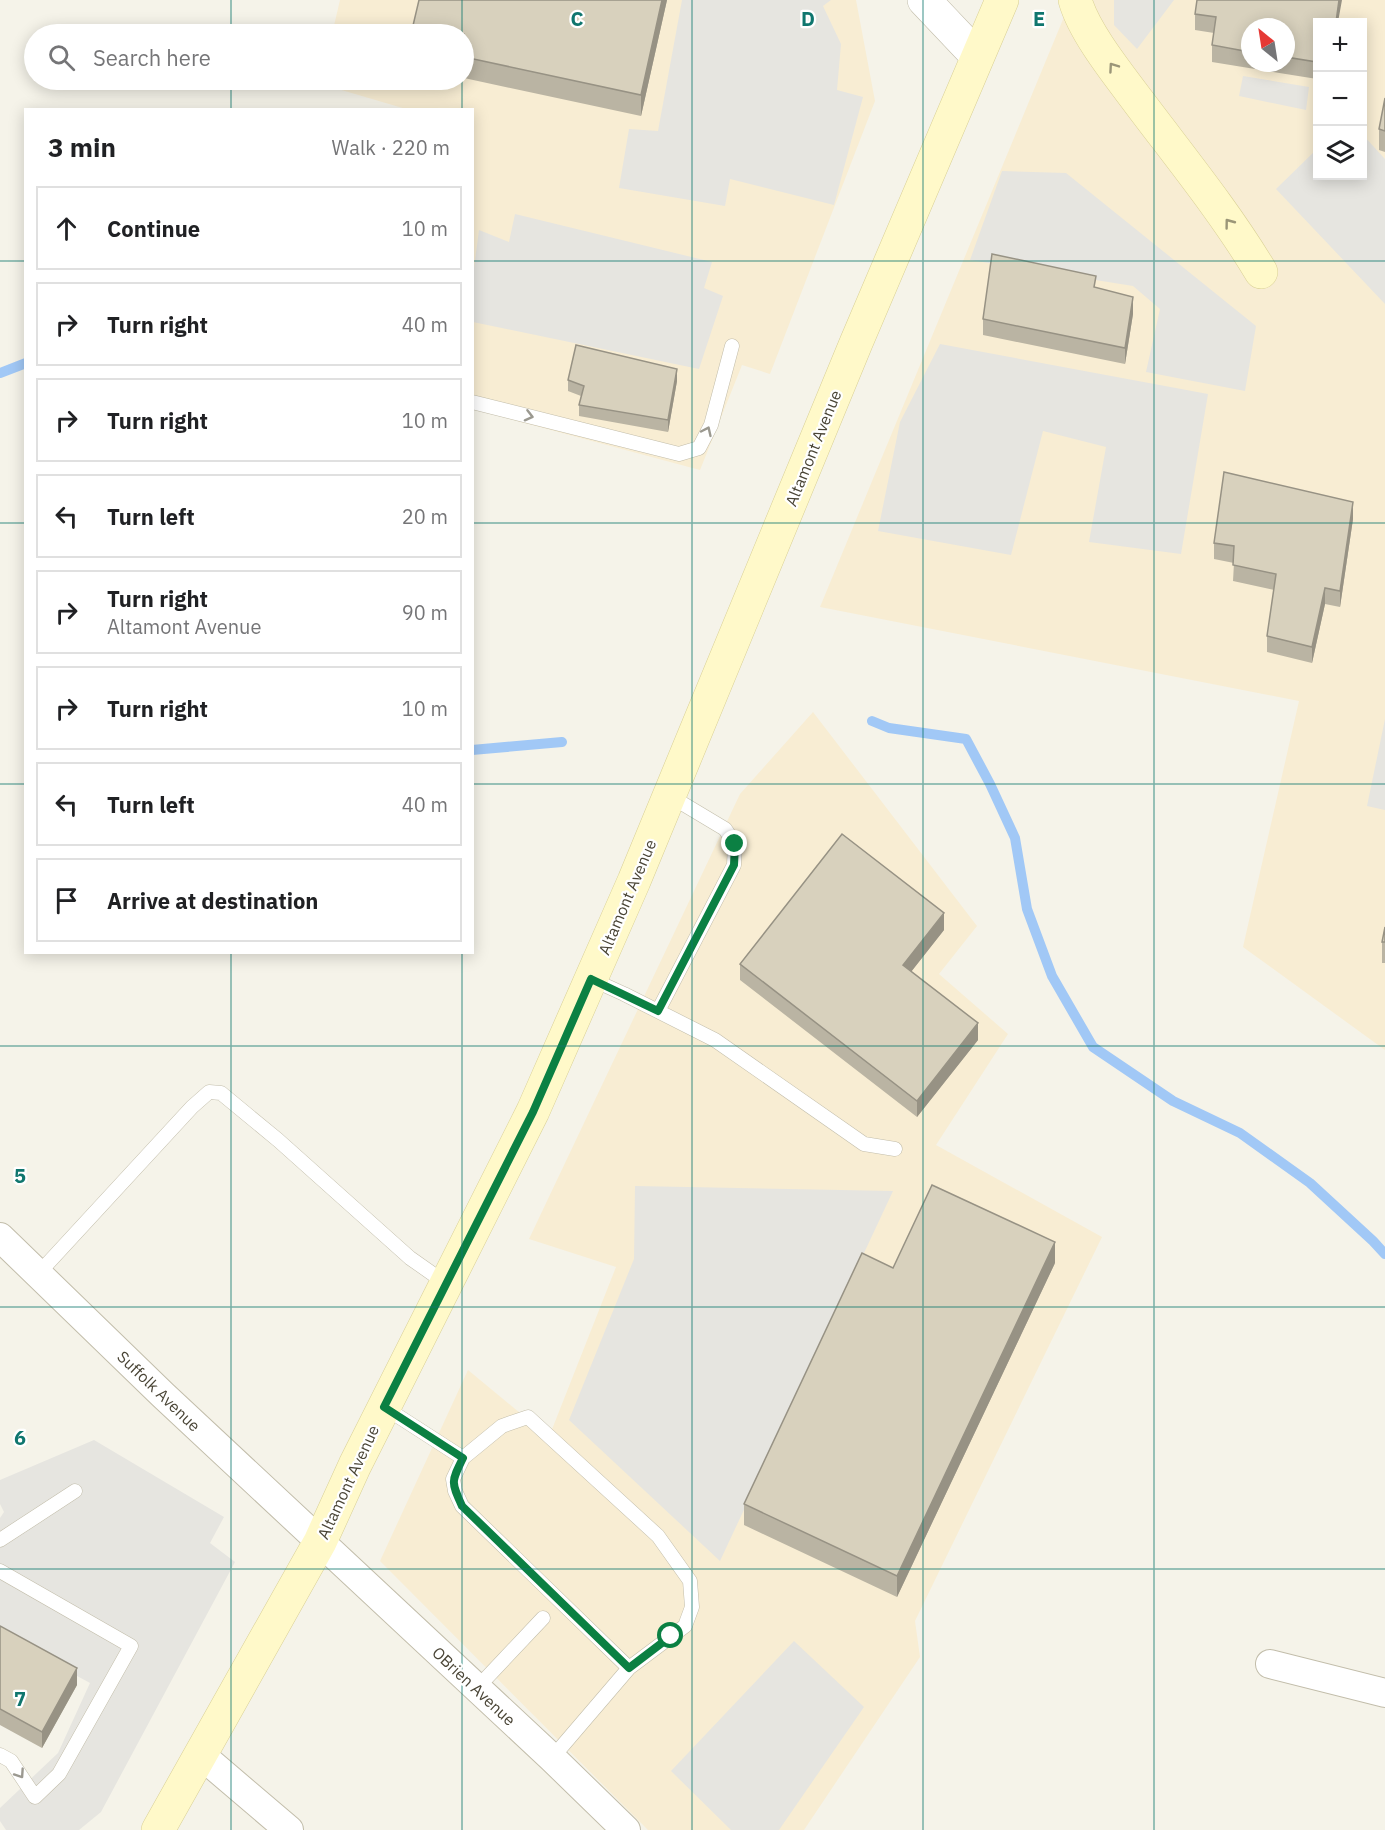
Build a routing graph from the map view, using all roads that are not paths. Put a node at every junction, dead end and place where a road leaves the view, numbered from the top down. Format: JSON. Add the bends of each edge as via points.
{"nodes":[{"id":1,"x":924,"y":0,"type":"edge"},
{"id":2,"x":1002,"y":0,"type":"edge"},
{"id":3,"x":1075,"y":0,"type":"edge"},
{"id":4,"x":977,"y":56,"type":"junction"},
{"id":5,"x":1261,"y":272,"type":"dead end"},
{"id":6,"x":732,"y":346,"type":"dead end"},
{"id":7,"x":474,"y":403,"type":"edge"},
{"id":8,"x":670,"y":796,"type":"junction"},
{"id":9,"x":591,"y":979,"type":"junction"},
{"id":10,"x":658,"y":1011,"type":"junction"},
{"id":11,"x":895,"y":1149,"type":"dead end"},
{"id":12,"x":0,"y":1237,"type":"edge"},
{"id":13,"x":38,"y":1274,"type":"junction"},
{"id":14,"x":447,"y":1284,"type":"junction"},
{"id":15,"x":384,"y":1407,"type":"junction"},
{"id":16,"x":463,"y":1458,"type":"junction"},
{"id":17,"x":75,"y":1491,"type":"dead end"},
{"id":18,"x":0,"y":1540,"type":"edge"},
{"id":19,"x":320,"y":1542,"type":"junction"},
{"id":20,"x":0,"y":1571,"type":"edge"},
{"id":21,"x":543,"y":1618,"type":"dead end"},
{"id":22,"x":1270,"y":1664,"type":"dead end"},
{"id":23,"x":629,"y":1668,"type":"junction"},
{"id":24,"x":477,"y":1688,"type":"junction"},
{"id":25,"x":1385,"y":1693,"type":"edge"},
{"id":26,"x":0,"y":1755,"type":"edge"},
{"id":27,"x":201,"y":1755,"type":"junction"},
{"id":28,"x":552,"y":1758,"type":"junction"},
{"id":29,"x":158,"y":1830,"type":"edge"},
{"id":30,"x":289,"y":1830,"type":"edge"},
{"id":31,"x":626,"y":1830,"type":"edge"}],
"edges":[{"from":1,"to":4,"type":"street"},
{"from":2,"to":4,"type":"main road","name":"Altamont Avenue"},
{"from":5,"to":3,"type":"main road","one_way":true,"via":[[1241,238],[1111,66],[1078,12]]},
{"from":4,"to":8,"type":"main road","name":"Altamont Avenue"},
{"from":7,"to":6,"type":"lane","one_way":true,"via":[[679,454],[699,448],[711,425]]},
{"from":8,"to":9,"type":"main road","name":"Altamont Avenue"},
{"from":8,"to":10,"type":"lane","via":[[725,829],[735,844],[734,865]]},
{"from":9,"to":10,"type":"lane"},
{"from":9,"to":14,"type":"main road","name":"Altamont Avenue","via":[[533,1112]]},
{"from":10,"to":11,"type":"lane","via":[[715,1040],[864,1144]]},
{"from":12,"to":13,"type":"street","name":"Suffolk Avenue"},
{"from":13,"to":14,"type":"lane","via":[[209,1092],[221,1093],[410,1258]]},
{"from":13,"to":19,"type":"street","name":"Suffolk Avenue"},
{"from":14,"to":15,"type":"main road","name":"Altamont Avenue"},
{"from":15,"to":16,"type":"lane"},
{"from":15,"to":19,"type":"main road","name":"Altamont Avenue"},
{"from":16,"to":23,"type":"lane","via":[[453,1479],[462,1506]]},
{"from":16,"to":23,"type":"lane","via":[[502,1426],[528,1417],[658,1536],[690,1581],[692,1607],[685,1626]]},
{"from":17,"to":18,"type":"lane"},
{"from":19,"to":24,"type":"street","name":"OBrien Avenue"},
{"from":19,"to":27,"type":"main road","name":"Altamont Avenue"},
{"from":26,"to":20,"type":"lane","one_way":true,"via":[[11,1761],[35,1797],[59,1774],[131,1646]]},
{"from":21,"to":24,"type":"lane"},
{"from":22,"to":25,"type":"street"},
{"from":23,"to":28,"type":"lane"},
{"from":24,"to":28,"type":"street","name":"OBrien Avenue"},
{"from":27,"to":29,"type":"main road","name":"Altamont Avenue"},
{"from":27,"to":30,"type":"street"},
{"from":28,"to":31,"type":"street","name":"OBrien Avenue"}]}
